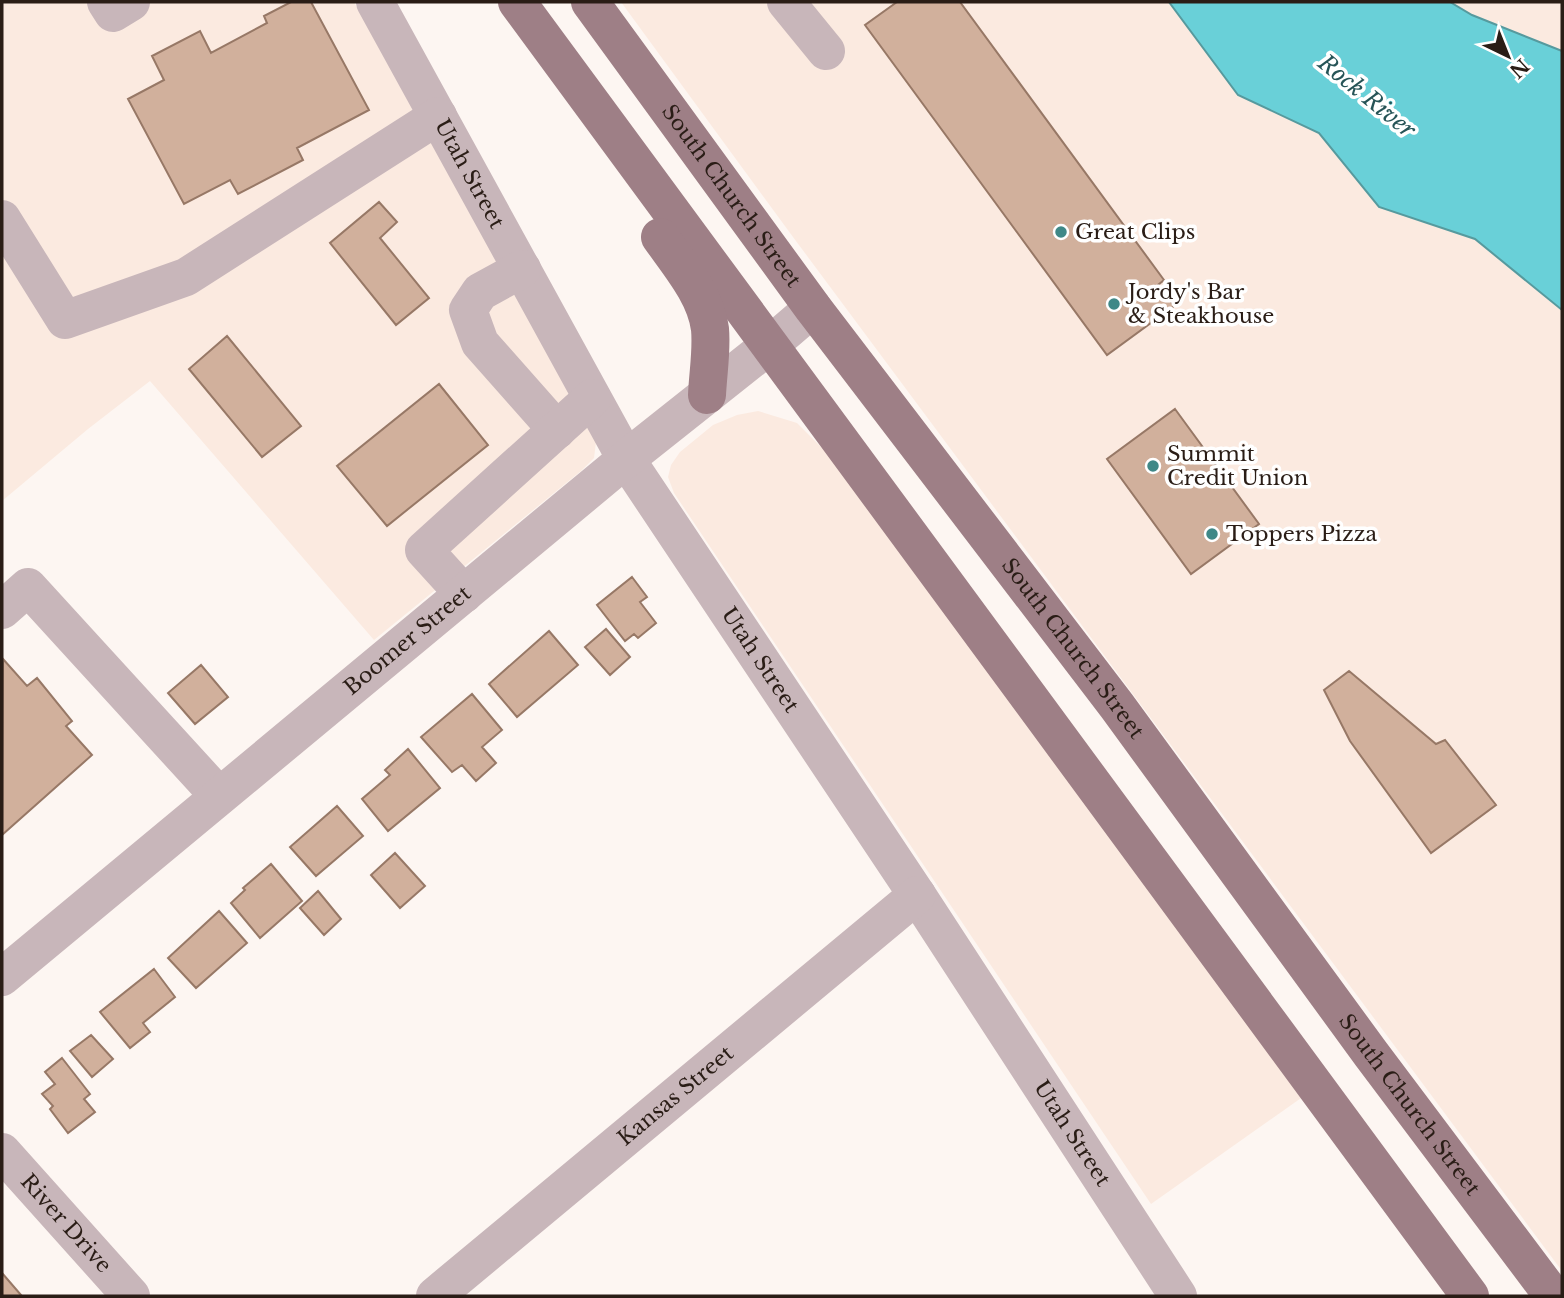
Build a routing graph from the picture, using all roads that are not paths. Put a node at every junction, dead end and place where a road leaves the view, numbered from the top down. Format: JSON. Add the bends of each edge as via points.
{"nodes":[{"id":1,"x":106,"y":2,"type":"edge"},
{"id":2,"x":131,"y":2,"type":"edge"},
{"id":3,"x":375,"y":2,"type":"edge"},
{"id":4,"x":590,"y":2,"type":"edge"},
{"id":5,"x":786,"y":2,"type":"edge"},
{"id":6,"x":527,"y":15,"type":"edge"},
{"id":7,"x":826,"y":51,"type":"dead end"},
{"id":8,"x":438,"y":116,"type":"junction"},
{"id":9,"x":2,"y":219,"type":"edge"},
{"id":10,"x":522,"y":269,"type":"junction"},
{"id":11,"x":813,"y":308,"type":"junction"},
{"id":12,"x":771,"y":344,"type":"junction"},
{"id":13,"x":707,"y":395,"type":"junction"},
{"id":14,"x":592,"y":398,"type":"junction"},
{"id":15,"x":557,"y":430,"type":"junction"},
{"id":16,"x":626,"y":459,"type":"junction"},
{"id":17,"x":464,"y":594,"type":"junction"},
{"id":18,"x":2,"y":610,"type":"edge"},
{"id":19,"x":219,"y":796,"type":"junction"},
{"id":20,"x":917,"y":895,"type":"junction"},
{"id":21,"x":2,"y":977,"type":"edge"},
{"id":22,"x":2,"y":1152,"type":"edge"},
{"id":23,"x":131,"y":1296,"type":"edge"},
{"id":24,"x":435,"y":1296,"type":"edge"},
{"id":25,"x":1178,"y":1296,"type":"edge"},
{"id":26,"x":1470,"y":1296,"type":"edge"},
{"id":27,"x":1553,"y":1296,"type":"edge"}],
"edges":[{"from":1,"to":2,"type":"street","via":[[113,13]]},
{"from":3,"to":8,"type":"street","name":"Utah Street"},
{"from":4,"to":11,"type":"main road","name":"South Church Street"},
{"from":5,"to":7,"type":"street"},
{"from":6,"to":12,"type":"main road"},
{"from":6,"to":13,"type":"main road","via":[[585,132],[687,275],[704,307],[710,328]]},
{"from":8,"to":9,"type":"street","via":[[186,277],[65,320]]},
{"from":8,"to":10,"type":"street","name":"Utah Street"},
{"from":10,"to":14,"type":"street","name":"Utah Street"},
{"from":10,"to":15,"type":"street","via":[[480,292],[468,310],[480,343]]},
{"from":11,"to":12,"type":"street","name":"Boomer Street"},
{"from":11,"to":27,"type":"main road","name":"South Church Street","via":[[1117,706]]},
{"from":12,"to":13,"type":"street","name":"Boomer Street"},
{"from":12,"to":26,"type":"main road"},
{"from":13,"to":16,"type":"street","name":"Boomer Street"},
{"from":14,"to":15,"type":"street"},
{"from":14,"to":16,"type":"street","name":"Utah Street"},
{"from":15,"to":17,"type":"street","via":[[424,550]]},
{"from":16,"to":17,"type":"street","name":"Boomer Street"},
{"from":16,"to":20,"type":"street","name":"Utah Street"},
{"from":17,"to":19,"type":"street","name":"Boomer Street"},
{"from":18,"to":19,"type":"street","via":[[28,587]]},
{"from":19,"to":21,"type":"street","name":"Boomer Street"},
{"from":20,"to":24,"type":"street","name":"Kansas Street"},
{"from":20,"to":25,"type":"street","name":"Utah Street"},
{"from":22,"to":23,"type":"street","name":"River Drive"}]}
